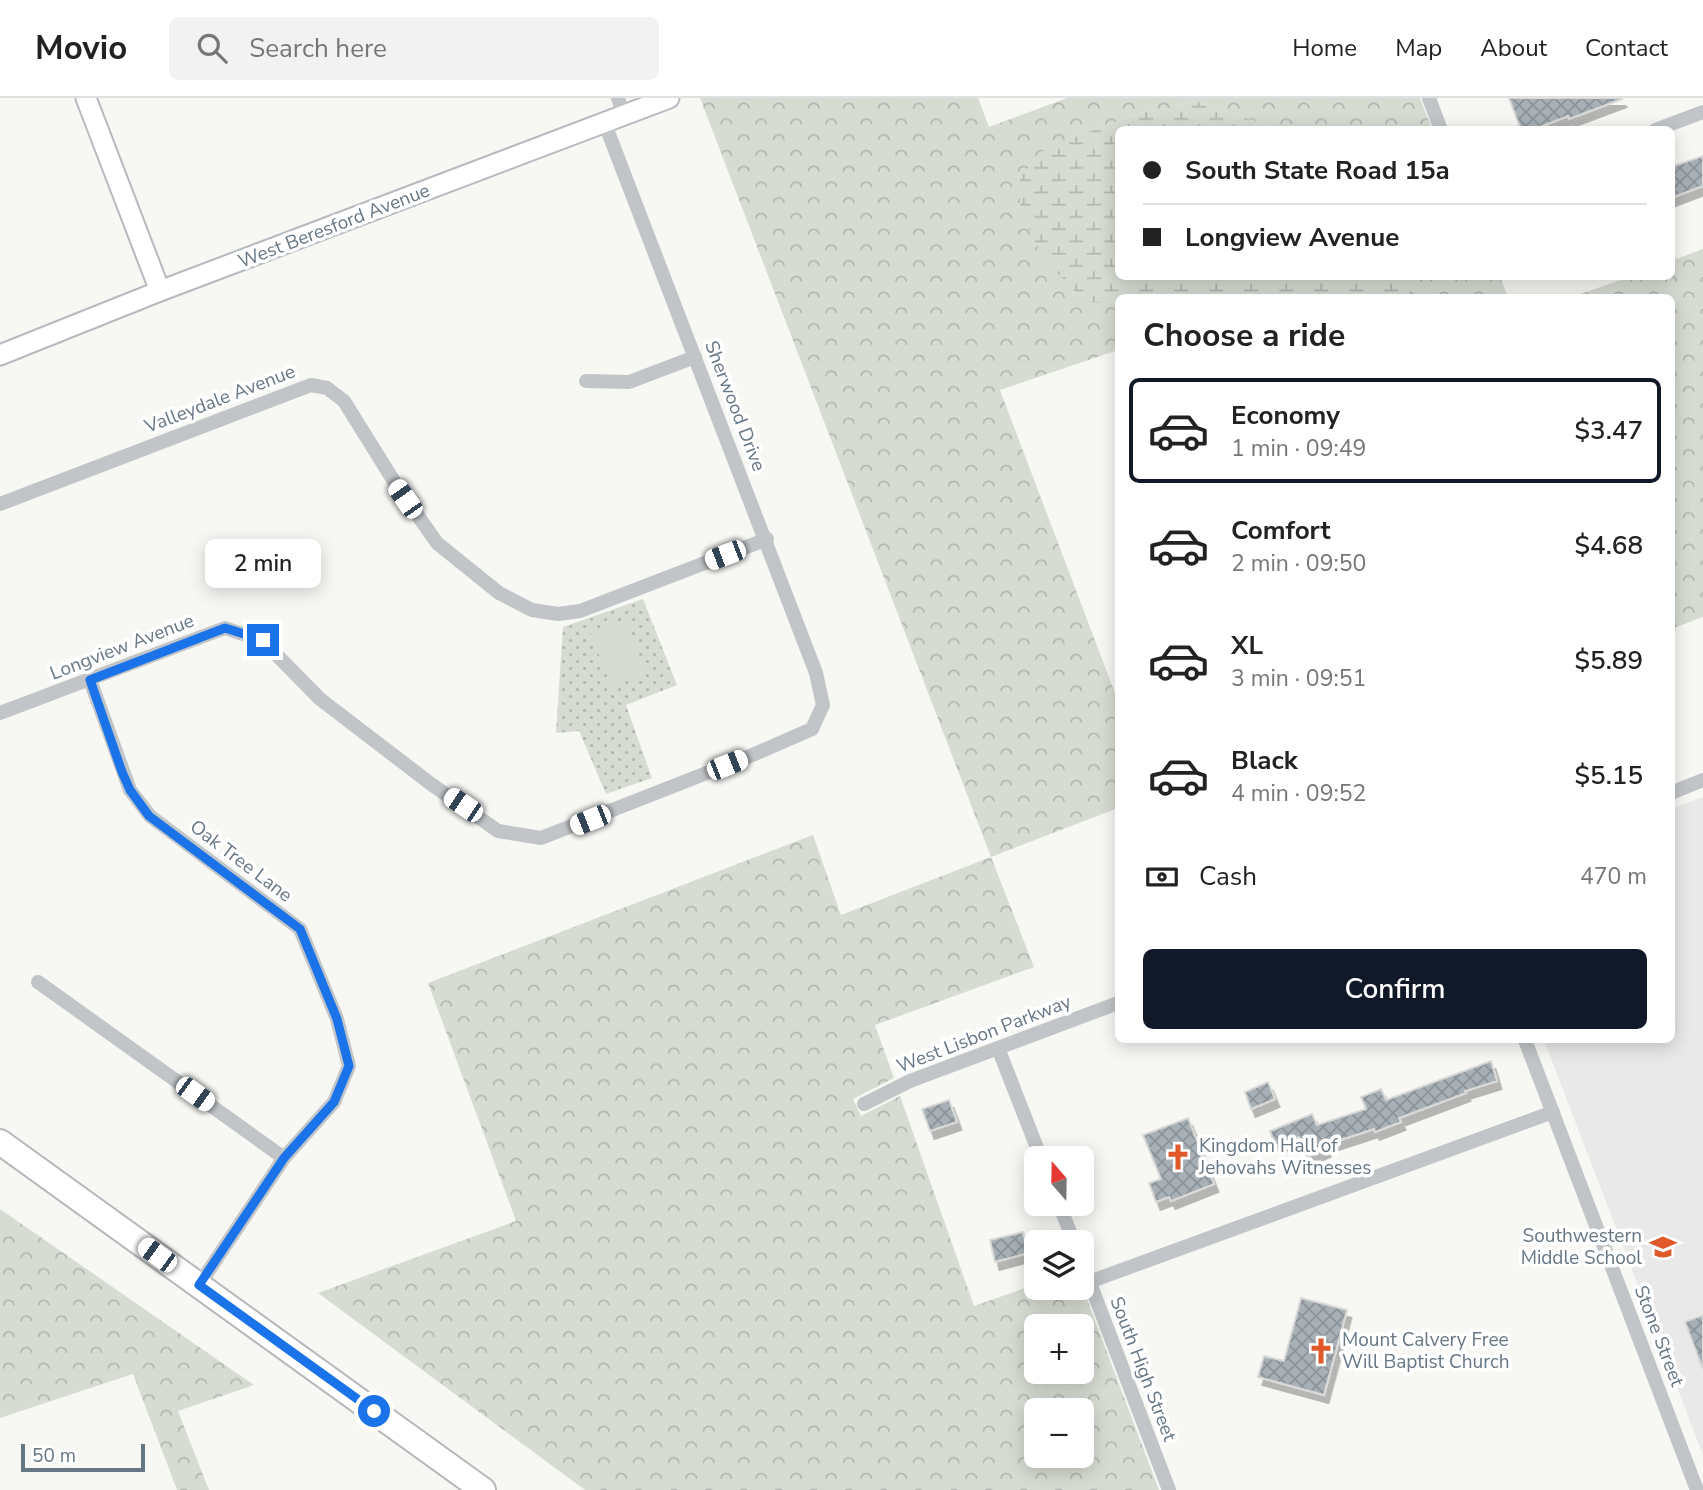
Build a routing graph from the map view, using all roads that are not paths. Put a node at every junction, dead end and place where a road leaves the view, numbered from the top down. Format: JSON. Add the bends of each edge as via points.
{"nodes":[{"id":1,"x":86,"y":98,"type":"edge"},
{"id":2,"x":669,"y":98,"type":"edge"},
{"id":3,"x":1429,"y":98,"type":"edge"},
{"id":4,"x":621,"y":106,"type":"edge"},
{"id":5,"x":1703,"y":112,"type":"edge"},
{"id":6,"x":605,"y":124,"type":"junction"},
{"id":7,"x":1440,"y":126,"type":"edge"},
{"id":8,"x":1666,"y":126,"type":"edge"},
{"id":9,"x":160,"y":291,"type":"junction"},
{"id":10,"x":0,"y":355,"type":"edge"},
{"id":11,"x":695,"y":357,"type":"junction"},
{"id":12,"x":586,"y":380,"type":"dead end"},
{"id":13,"x":0,"y":503,"type":"edge"},
{"id":14,"x":766,"y":539,"type":"junction"},
{"id":15,"x":90,"y":680,"type":"junction"},
{"id":16,"x":823,"y":705,"type":"joint"},
{"id":17,"x":0,"y":713,"type":"edge"},
{"id":18,"x":1703,"y":780,"type":"edge"},
{"id":19,"x":1675,"y":791,"type":"edge"},
{"id":20,"x":38,"y":982,"type":"dead end"},
{"id":21,"x":1115,"y":1004,"type":"edge"},
{"id":22,"x":1526,"y":1043,"type":"edge"},
{"id":23,"x":998,"y":1048,"type":"junction"},
{"id":24,"x":864,"y":1104,"type":"dead end"},
{"id":25,"x":1553,"y":1112,"type":"junction"},
{"id":26,"x":0,"y":1142,"type":"edge"},
{"id":27,"x":1036,"y":1146,"type":"edge"},
{"id":28,"x":284,"y":1158,"type":"junction"},
{"id":29,"x":1094,"y":1281,"type":"edge"},
{"id":30,"x":199,"y":1285,"type":"junction"},
{"id":31,"x":1094,"y":1293,"type":"edge"},
{"id":32,"x":483,"y":1490,"type":"edge"},
{"id":33,"x":1169,"y":1490,"type":"edge"},
{"id":34,"x":1697,"y":1490,"type":"edge"}],
"edges":[{"from":1,"to":9,"type":"street"},
{"from":2,"to":4,"type":"street","name":"West Beresford Avenue"},
{"from":3,"to":7,"type":"street"},
{"from":4,"to":6,"type":"street","name":"West Beresford Avenue"},
{"from":5,"to":8,"type":"street"},
{"from":6,"to":9,"type":"street","name":"West Beresford Avenue"},
{"from":6,"to":11,"type":"street","name":"Sherwood Drive"},
{"from":9,"to":10,"type":"street","name":"West Beresford Avenue"},
{"from":11,"to":12,"type":"street","via":[[629,382]]},
{"from":11,"to":14,"type":"street","name":"Sherwood Drive"},
{"from":13,"to":14,"type":"street","name":"Valleydale Avenue","via":[[311,385],[327,388],[344,401],[437,543],[499,593],[532,610],[580,611]]},
{"from":14,"to":16,"type":"street","name":"Sherwood Drive","via":[[816,673]]},
{"from":15,"to":16,"type":"street","name":"Longview Avenue","via":[[225,628],[263,640],[320,699],[431,784],[498,831],[541,838],[812,729]]},
{"from":15,"to":17,"type":"street","name":"Longview Avenue"},
{"from":15,"to":28,"type":"street","name":"Oak Tree Lane","via":[[130,790],[149,816],[300,929],[337,1019],[349,1066],[334,1102]]},
{"from":18,"to":19,"type":"street"},
{"from":20,"to":28,"type":"street"},
{"from":21,"to":23,"type":"street","name":"West Lisbon Parkway"},
{"from":22,"to":25,"type":"street","name":"Stone Street"},
{"from":23,"to":24,"type":"street","name":"West Lisbon Parkway"},
{"from":23,"to":27,"type":"street"},
{"from":25,"to":29,"type":"street"},
{"from":25,"to":34,"type":"street","name":"Stone Street"},
{"from":26,"to":30,"type":"highway"},
{"from":28,"to":30,"type":"street","name":"Oak Tree Lane"},
{"from":30,"to":32,"type":"highway"},
{"from":31,"to":33,"type":"street","name":"South High Street"}]}
